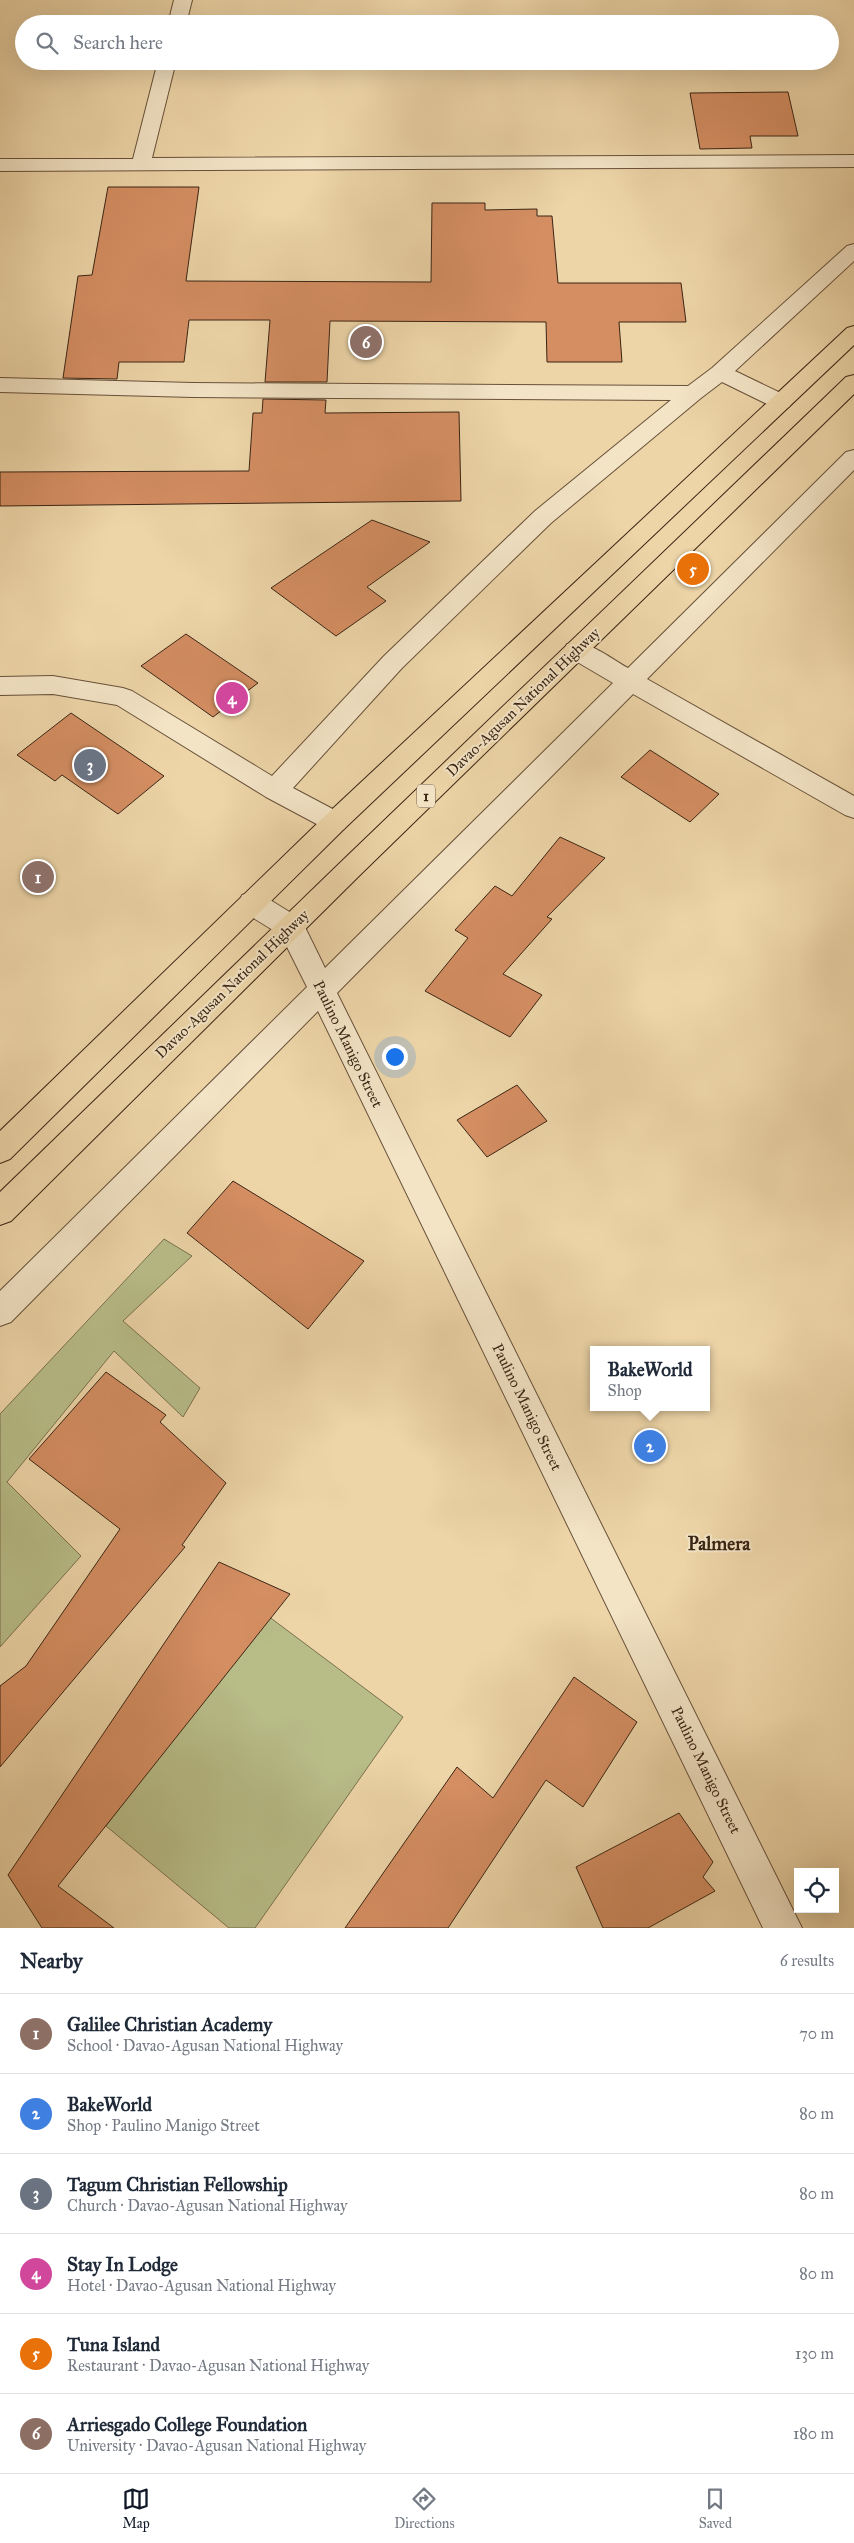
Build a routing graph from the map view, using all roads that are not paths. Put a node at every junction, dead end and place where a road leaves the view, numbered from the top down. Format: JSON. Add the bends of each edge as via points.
{"nodes":[{"id":1,"x":183,"y":0,"type":"edge"},
{"id":2,"x":179,"y":15,"type":"edge"},
{"id":3,"x":165,"y":70,"type":"edge"},
{"id":4,"x":854,"y":161,"type":"edge"},
{"id":5,"x":141,"y":164,"type":"junction"},
{"id":6,"x":0,"y":165,"type":"edge"},
{"id":7,"x":854,"y":250,"type":"edge"},
{"id":8,"x":854,"y":333,"type":"edge"},
{"id":9,"x":720,"y":373,"type":"junction"},
{"id":10,"x":854,"y":382,"type":"edge"},
{"id":11,"x":0,"y":385,"type":"edge"},
{"id":12,"x":693,"y":393,"type":"junction"},
{"id":13,"x":781,"y":402,"type":"junction"},
{"id":14,"x":854,"y":457,"type":"edge"},
{"id":15,"x":576,"y":650,"type":"junction"},
{"id":16,"x":629,"y":681,"type":"junction"},
{"id":17,"x":0,"y":686,"type":"edge"},
{"id":18,"x":275,"y":790,"type":"junction"},
{"id":19,"x":854,"y":808,"type":"edge"},
{"id":20,"x":334,"y":822,"type":"junction"},
{"id":21,"x":252,"y":903,"type":"junction"},
{"id":22,"x":291,"y":927,"type":"junction"},
{"id":23,"x":321,"y":990,"type":"junction"},
{"id":24,"x":0,"y":1150,"type":"edge"},
{"id":25,"x":0,"y":1212,"type":"edge"},
{"id":26,"x":0,"y":1312,"type":"edge"},
{"id":27,"x":783,"y":1928,"type":"edge"}],
"edges":[{"from":1,"to":2,"type":"street"},
{"from":3,"to":5,"type":"street"},
{"from":4,"to":5,"type":"street"},
{"from":5,"to":6,"type":"street"},
{"from":7,"to":9,"type":"street"},
{"from":8,"to":13,"type":"highway"},
{"from":9,"to":12,"type":"street"},
{"from":9,"to":13,"type":"street"},
{"from":10,"to":15,"type":"highway","name":"Davao-Agusan National Highway","number":"1"},
{"from":11,"to":12,"type":"street","via":[[203,390]]},
{"from":12,"to":18,"type":"street","via":[[543,517],[393,662]]},
{"from":13,"to":20,"type":"highway"},
{"from":14,"to":16,"type":"street"},
{"from":15,"to":16,"type":"street"},
{"from":15,"to":22,"type":"highway","name":"Davao-Agusan National Highway","number":"1"},
{"from":16,"to":19,"type":"street"},
{"from":16,"to":23,"type":"street"},
{"from":17,"to":18,"type":"street","via":[[53,685],[123,697]]},
{"from":18,"to":20,"type":"street"},
{"from":20,"to":21,"type":"highway"},
{"from":21,"to":22,"type":"street"},
{"from":21,"to":24,"type":"highway"},
{"from":22,"to":23,"type":"street","name":"Paulino Manigo Street"},
{"from":22,"to":25,"type":"highway","name":"Davao-Agusan National Highway","number":"1"},
{"from":23,"to":26,"type":"street"},
{"from":23,"to":27,"type":"street","name":"Paulino Manigo Street"}]}
